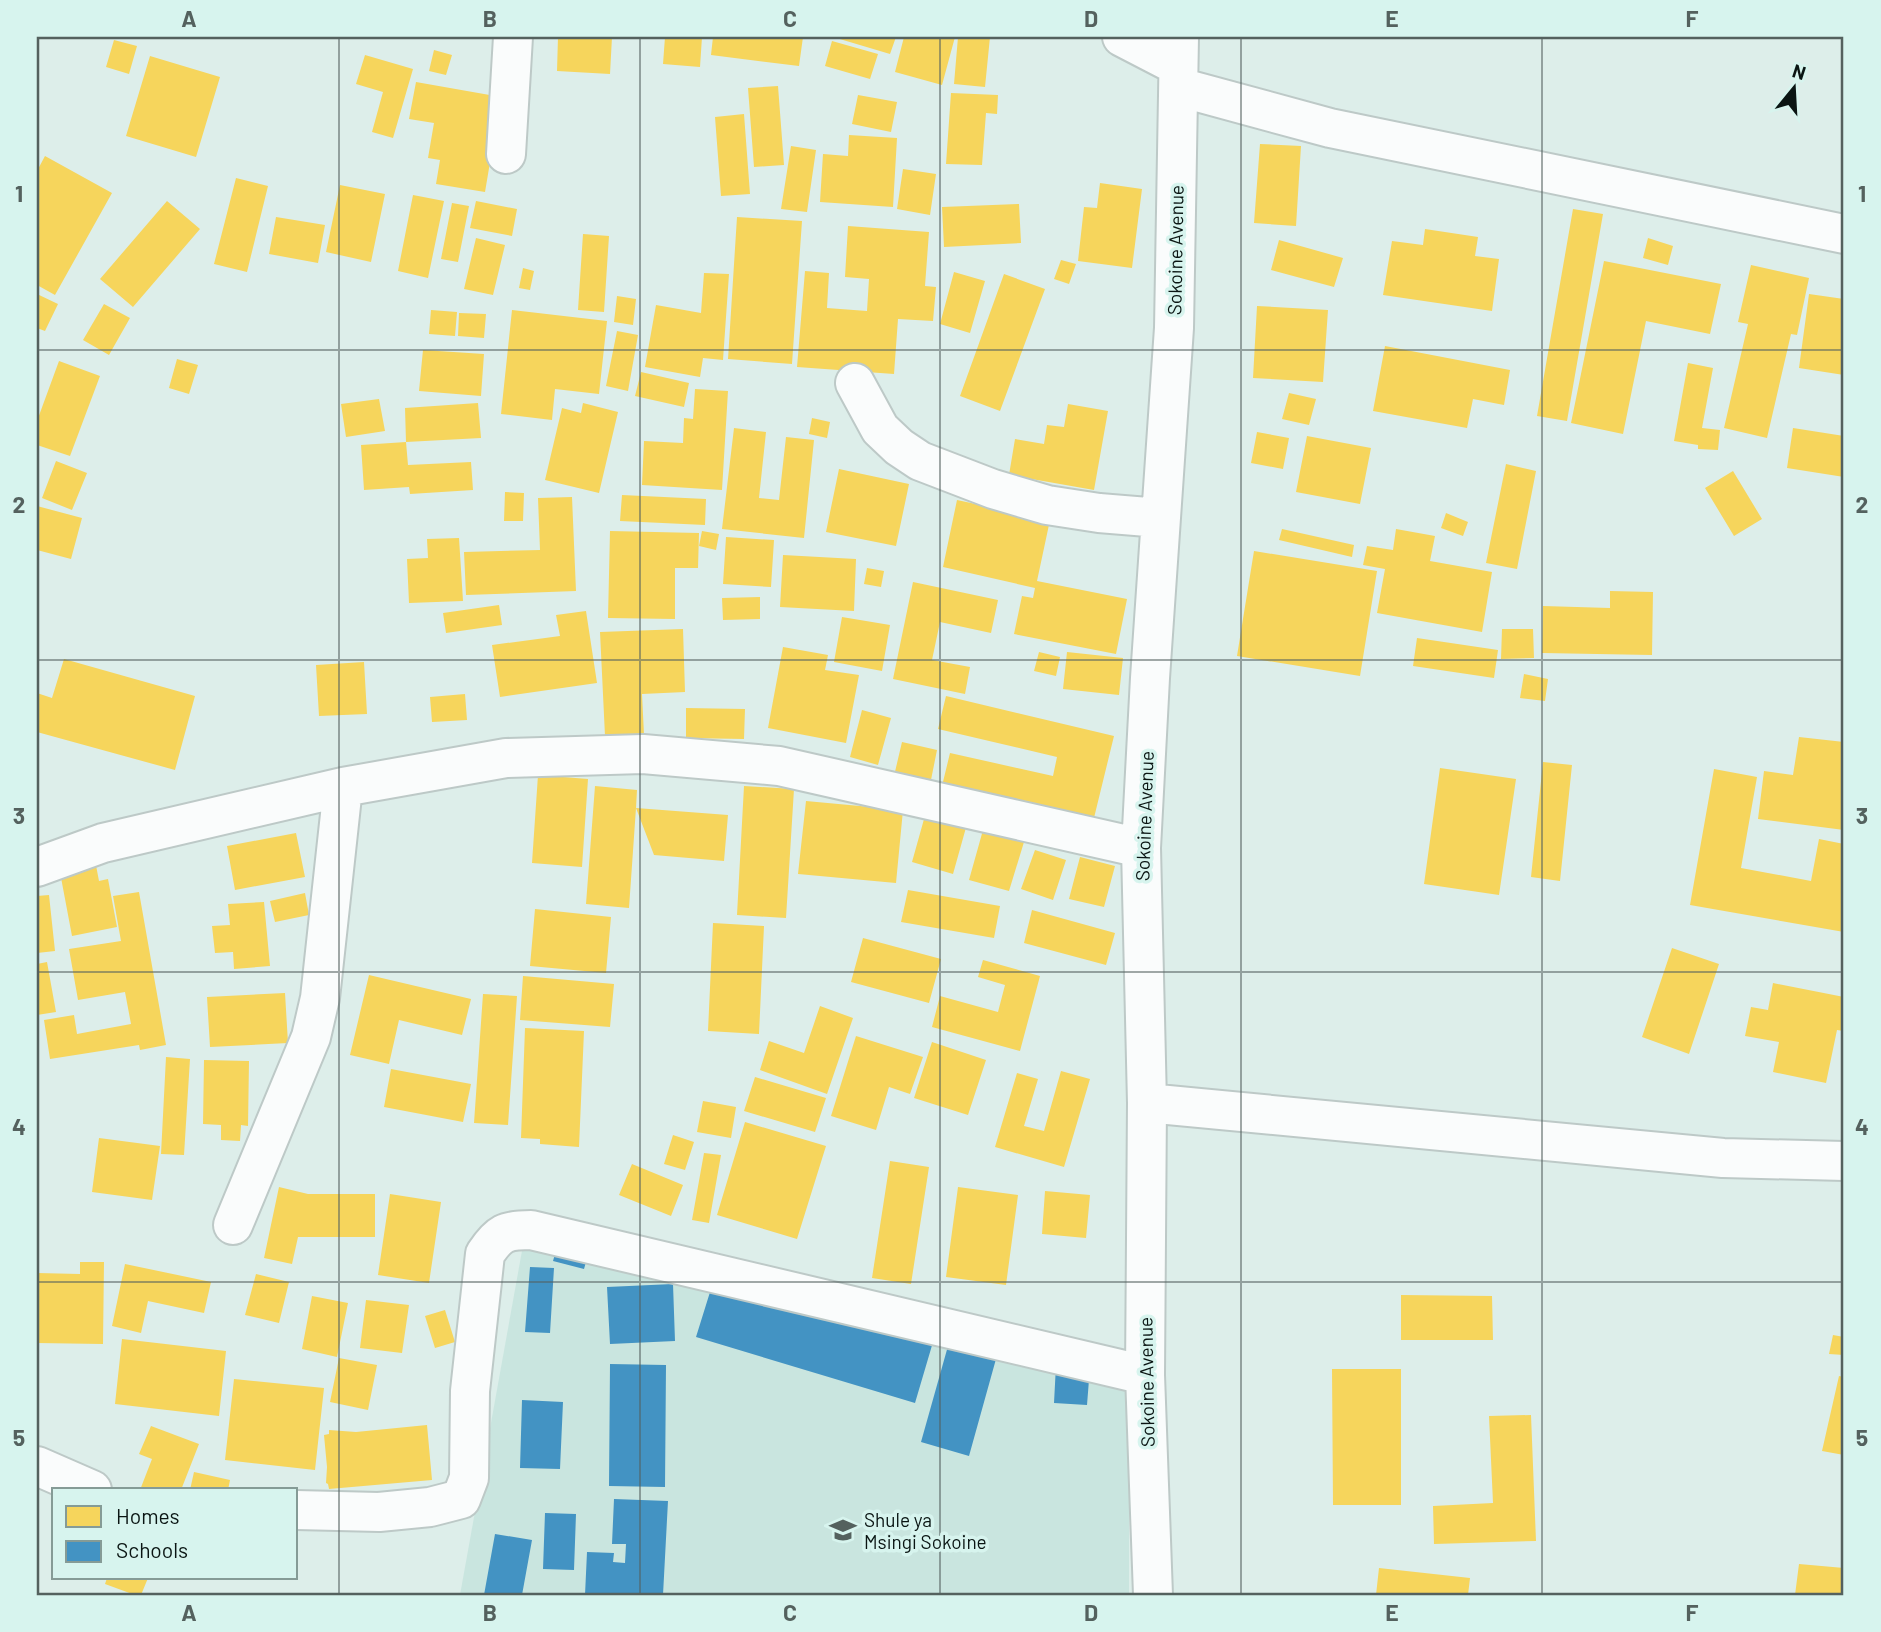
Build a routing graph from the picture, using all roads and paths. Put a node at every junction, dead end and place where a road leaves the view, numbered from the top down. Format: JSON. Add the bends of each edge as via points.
{"nodes":[{"id":1,"x":513,"y":37,"type":"edge"},
{"id":2,"x":1122,"y":37,"type":"edge"},
{"id":3,"x":1179,"y":63,"type":"edge"},
{"id":4,"x":506,"y":154,"type":"dead end"},
{"id":5,"x":1844,"y":234,"type":"edge"},
{"id":6,"x":855,"y":383,"type":"dead end"},
{"id":7,"x":1160,"y":518,"type":"junction"},
{"id":8,"x":343,"y":787,"type":"junction"},
{"id":9,"x":1141,"y":848,"type":"junction"},
{"id":10,"x":37,"y":867,"type":"edge"},
{"id":11,"x":1147,"y":1103,"type":"junction"},
{"id":12,"x":1844,"y":1161,"type":"edge"},
{"id":13,"x":233,"y":1225,"type":"dead end"},
{"id":14,"x":1145,"y":1375,"type":"junction"},
{"id":15,"x":37,"y":1466,"type":"edge"},
{"id":16,"x":87,"y":1488,"type":"edge"},
{"id":17,"x":298,"y":1510,"type":"edge"},
{"id":18,"x":1153,"y":1595,"type":"edge"}],
"edges":[{"from":1,"to":4,"type":"street"},
{"from":2,"to":3,"type":"street"},
{"from":3,"to":5,"type":"street","via":[[1330,128]]},
{"from":3,"to":7,"type":"street","name":"Sokoine Avenue","via":[[1174,328]]},
{"from":6,"to":7,"type":"street","via":[[880,429],[920,461],[1047,505]]},
{"from":7,"to":9,"type":"street","name":"Sokoine Avenue"},
{"from":8,"to":9,"type":"street","via":[[506,758],[643,754],[779,766]]},
{"from":8,"to":10,"type":"street","via":[[103,844]]},
{"from":8,"to":13,"type":"street","via":[[320,998],[311,1037]]},
{"from":9,"to":11,"type":"street","name":"Sokoine Avenue"},
{"from":11,"to":12,"type":"street","via":[[1723,1158]]},
{"from":11,"to":14,"type":"street","name":"Sokoine Avenue"},
{"from":14,"to":17,"type":"street","via":[[531,1230],[513,1230],[495,1239],[485,1254],[470,1391],[469,1478],[461,1499],[379,1512]]},
{"from":14,"to":18,"type":"street","name":"Sokoine Avenue"},
{"from":15,"to":16,"type":"street"}]}
